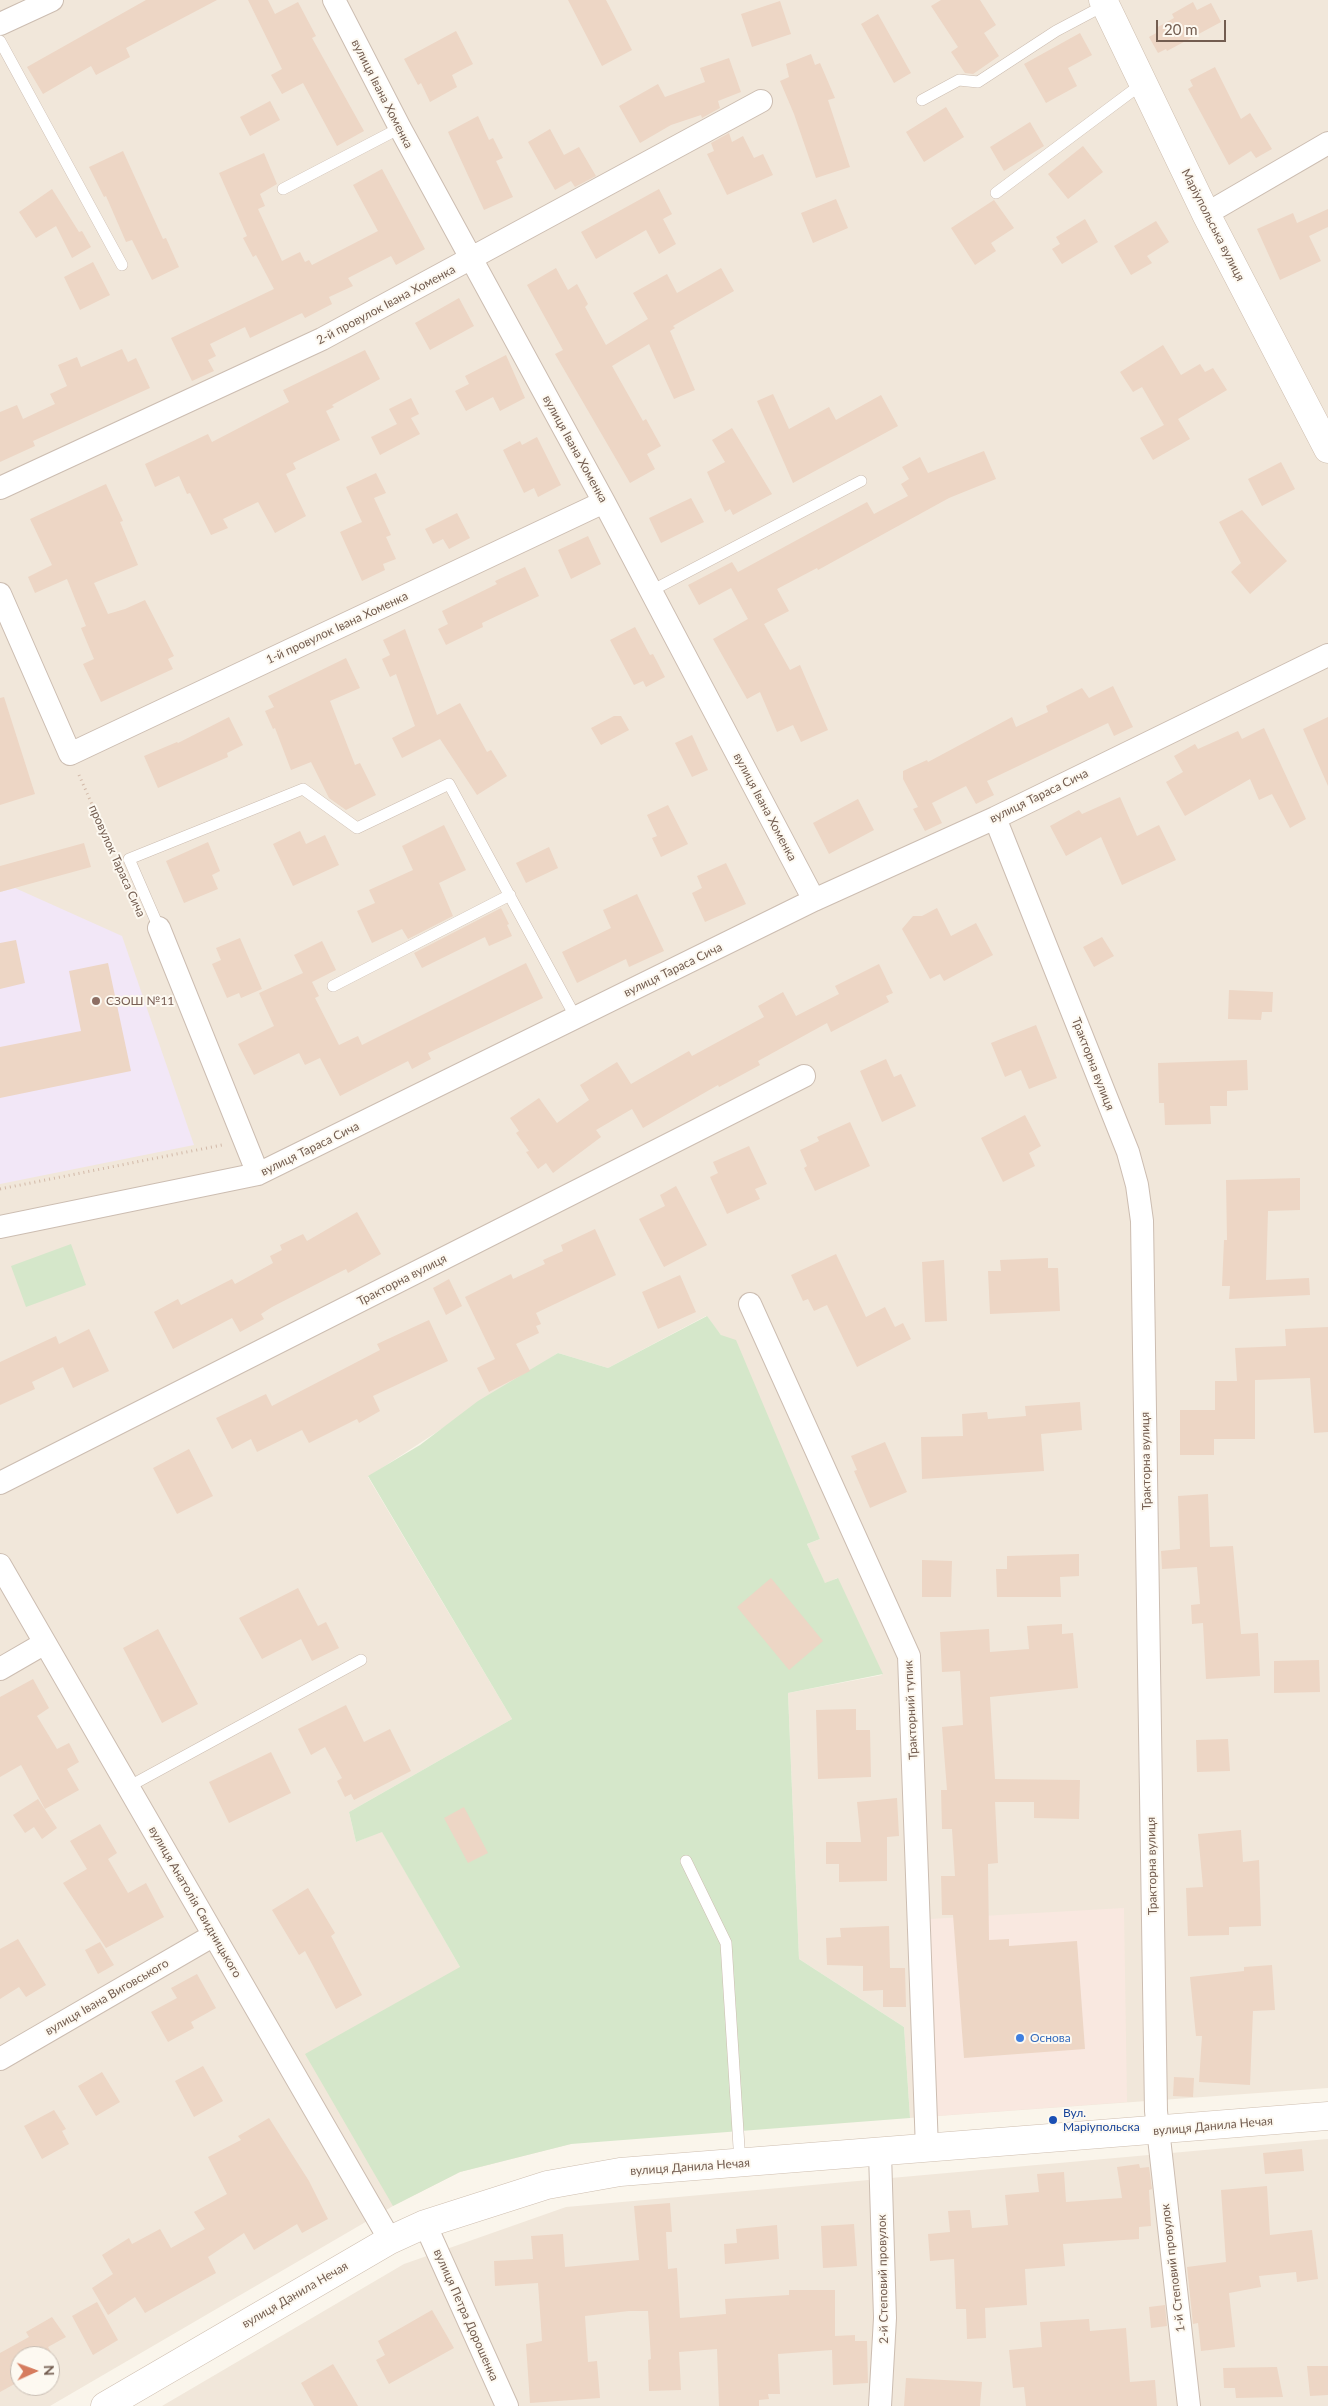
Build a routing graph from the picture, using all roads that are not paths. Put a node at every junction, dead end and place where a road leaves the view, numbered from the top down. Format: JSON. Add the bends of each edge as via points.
{"nodes":[{"id":1,"x":52,"y":0,"type":"edge"},
{"id":2,"x":334,"y":0,"type":"edge"},
{"id":3,"x":1104,"y":2,"type":"edge"},
{"id":4,"x":0,"y":24,"type":"edge"},
{"id":5,"x":0,"y":41,"type":"edge"},
{"id":6,"x":1143,"y":83,"type":"junction"},
{"id":7,"x":922,"y":100,"type":"dead end"},
{"id":8,"x":761,"y":101,"type":"dead end"},
{"id":9,"x":400,"y":128,"type":"junction"},
{"id":10,"x":1328,"y":143,"type":"edge"},
{"id":11,"x":283,"y":189,"type":"dead end"},
{"id":12,"x":996,"y":193,"type":"dead end"},
{"id":13,"x":1206,"y":214,"type":"junction"},
{"id":14,"x":470,"y":259,"type":"junction"},
{"id":15,"x":122,"y":265,"type":"dead end"},
{"id":16,"x":1328,"y":448,"type":"edge"},
{"id":17,"x":861,"y":480,"type":"dead end"},
{"id":18,"x":0,"y":488,"type":"edge"},
{"id":19,"x":604,"y":502,"type":"junction"},
{"id":20,"x":651,"y":591,"type":"junction"},
{"id":21,"x":0,"y":594,"type":"edge"},
{"id":22,"x":1328,"y":655,"type":"edge"},
{"id":23,"x":995,"y":818,"type":"junction"},
{"id":24,"x":510,"y":895,"type":"junction"},
{"id":25,"x":814,"y":900,"type":"junction"},
{"id":26,"x":158,"y":928,"type":"joint"},
{"id":27,"x":334,"y":986,"type":"dead end"},
{"id":28,"x":576,"y":1018,"type":"junction"},
{"id":29,"x":804,"y":1076,"type":"dead end"},
{"id":30,"x":258,"y":1174,"type":"junction"},
{"id":31,"x":0,"y":1228,"type":"edge"},
{"id":32,"x":750,"y":1304,"type":"dead end"},
{"id":33,"x":0,"y":1484,"type":"edge"},
{"id":34,"x":0,"y":1565,"type":"edge"},
{"id":35,"x":45,"y":1643,"type":"junction"},
{"id":36,"x":361,"y":1660,"type":"dead end"},
{"id":37,"x":0,"y":1669,"type":"edge"},
{"id":38,"x":128,"y":1787,"type":"junction"},
{"id":39,"x":686,"y":1861,"type":"dead end"},
{"id":40,"x":214,"y":1936,"type":"junction"},
{"id":41,"x":0,"y":2059,"type":"edge"},
{"id":42,"x":1328,"y":2116,"type":"edge"},
{"id":43,"x":1157,"y":2131,"type":"junction"},
{"id":44,"x":927,"y":2149,"type":"junction"},
{"id":45,"x":880,"y":2153,"type":"junction"},
{"id":46,"x":740,"y":2163,"type":"junction"},
{"id":47,"x":425,"y":2224,"type":"junction"},
{"id":48,"x":390,"y":2240,"type":"junction"},
{"id":49,"x":105,"y":2406,"type":"edge"},
{"id":50,"x":507,"y":2406,"type":"edge"},
{"id":51,"x":880,"y":2406,"type":"edge"},
{"id":52,"x":1189,"y":2406,"type":"edge"}],
"edges":[{"from":1,"to":4,"type":"street"},
{"from":2,"to":9,"type":"street","name":"вулиця Івана Хоменка"},
{"from":3,"to":6,"type":"main road","name":"Маріупольська вулиця"},
{"from":3,"to":7,"type":"lane","via":[[978,82],[959,80]]},
{"from":5,"to":15,"type":"lane"},
{"from":6,"to":12,"type":"lane"},
{"from":6,"to":13,"type":"main road","name":"Маріупольська вулиця"},
{"from":8,"to":14,"type":"street","name":"2-й провулок Івана Хоменка"},
{"from":9,"to":11,"type":"lane"},
{"from":9,"to":14,"type":"street","name":"вулиця Івана Хоменка"},
{"from":10,"to":13,"type":"street"},
{"from":13,"to":16,"type":"main road","name":"Маріупольська вулиця"},
{"from":14,"to":18,"type":"street","name":"2-й провулок Івана Хоменка","via":[[322,339]]},
{"from":14,"to":19,"type":"street","name":"вулиця Івана Хоменка"},
{"from":17,"to":20,"type":"lane"},
{"from":19,"to":20,"type":"street","name":"вулиця Івана Хоменка"},
{"from":19,"to":21,"type":"street","name":"1-й провулок Івана Хоменка","via":[[70,754]]},
{"from":20,"to":25,"type":"street","name":"вулиця Івана Хоменка"},
{"from":22,"to":23,"type":"street","name":"вулиця Тараса Сича"},
{"from":23,"to":25,"type":"street","name":"вулиця Тараса Сича"},
{"from":23,"to":43,"type":"street","name":"Тракторна вулиця","via":[[1128,1152],[1142,1221]]},
{"from":24,"to":26,"type":"lane","via":[[449,784],[357,828],[303,789],[129,859]]},
{"from":24,"to":27,"type":"lane"},
{"from":24,"to":28,"type":"lane"},
{"from":25,"to":28,"type":"street","name":"вулиця Тараса Сича"},
{"from":26,"to":30,"type":"street","name":"провулок Тараса Сича"},
{"from":28,"to":30,"type":"street","name":"вулиця Тараса Сича"},
{"from":29,"to":33,"type":"street","name":"Тракторна вулиця"},
{"from":30,"to":31,"type":"street","name":"вулиця Тараса Сича"},
{"from":32,"to":44,"type":"street","name":"Тракторний тупик","via":[[909,1656]]},
{"from":34,"to":35,"type":"street","name":"вулиця Анатолія Свидницького"},
{"from":35,"to":37,"type":"street"},
{"from":35,"to":38,"type":"street","name":"вулиця Анатолія Свидницького"},
{"from":36,"to":38,"type":"lane"},
{"from":38,"to":40,"type":"street","name":"вулиця Анатолія Свидницького"},
{"from":39,"to":46,"type":"lane","via":[[726,1942]]},
{"from":40,"to":41,"type":"street","name":"вулиця Івана Виговського"},
{"from":40,"to":48,"type":"street","name":"вулиця Анатолія Свидницького"},
{"from":42,"to":43,"type":"main road","name":"вулиця Данила Нечая"},
{"from":43,"to":44,"type":"main road","name":"вулиця Данила Нечая"},
{"from":43,"to":52,"type":"street","name":"1-й Степовий провулок"},
{"from":44,"to":45,"type":"main road","name":"вулиця Данила Нечая"},
{"from":45,"to":46,"type":"main road","name":"вулиця Данила Нечая"},
{"from":45,"to":51,"type":"street","name":"2-й Степовий провулок","via":[[885,2318]]},
{"from":46,"to":47,"type":"main road","name":"вулиця Данила Нечая","via":[[620,2172],[547,2185]]},
{"from":47,"to":48,"type":"main road","name":"вулиця Данила Нечая"},
{"from":47,"to":50,"type":"street","name":"вулиця Петра Дорошенка"},
{"from":48,"to":49,"type":"main road","name":"вулиця Данила Нечая"}]}
